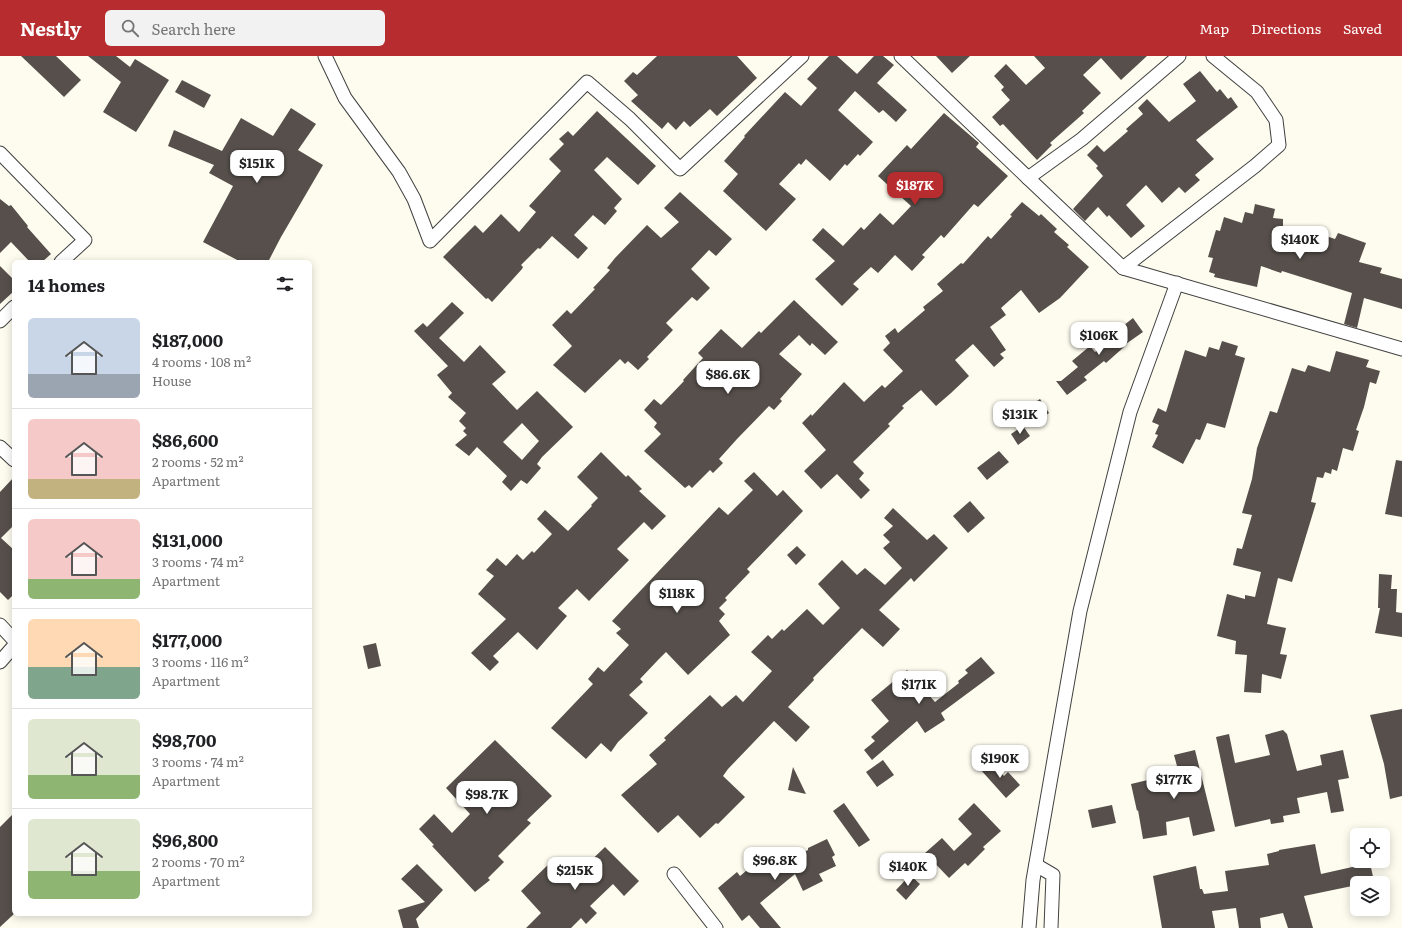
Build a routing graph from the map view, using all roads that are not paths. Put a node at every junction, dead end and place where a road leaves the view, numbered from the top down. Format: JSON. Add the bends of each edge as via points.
{"nodes":[{"id":1,"x":325,"y":56,"type":"edge"},
{"id":2,"x":802,"y":56,"type":"edge"},
{"id":3,"x":901,"y":56,"type":"edge"},
{"id":4,"x":1179,"y":56,"type":"edge"},
{"id":5,"x":1214,"y":56,"type":"edge"},
{"id":6,"x":0,"y":153,"type":"edge"},
{"id":7,"x":1028,"y":178,"type":"junction"},
{"id":8,"x":64,"y":260,"type":"edge"},
{"id":9,"x":1123,"y":268,"type":"junction"},
{"id":10,"x":1177,"y":284,"type":"junction"},
{"id":11,"x":12,"y":309,"type":"edge"},
{"id":12,"x":0,"y":321,"type":"edge"},
{"id":13,"x":1402,"y":348,"type":"edge"},
{"id":14,"x":0,"y":447,"type":"edge"},
{"id":15,"x":12,"y":458,"type":"edge"},
{"id":16,"x":0,"y":625,"type":"edge"},
{"id":17,"x":12,"y":638,"type":"edge"},
{"id":18,"x":12,"y":648,"type":"edge"},
{"id":19,"x":0,"y":662,"type":"edge"},
{"id":20,"x":1036,"y":864,"type":"junction"},
{"id":21,"x":674,"y":874,"type":"dead end"},
{"id":22,"x":716,"y":928,"type":"edge"},
{"id":23,"x":1029,"y":928,"type":"edge"},
{"id":24,"x":1051,"y":928,"type":"edge"}],
"edges":[{"from":1,"to":2,"type":"street","via":[[345,98],[399,172],[414,199],[430,241],[587,82],[630,119],[680,169]]},
{"from":3,"to":7,"type":"street"},
{"from":4,"to":7,"type":"street","via":[[1082,139]]},
{"from":5,"to":9,"type":"street","via":[[1256,92],[1276,120],[1279,145]]},
{"from":6,"to":8,"type":"street","via":[[85,240]]},
{"from":7,"to":9,"type":"street"},
{"from":9,"to":10,"type":"street"},
{"from":10,"to":13,"type":"street"},
{"from":10,"to":20,"type":"street","via":[[1130,412],[1080,611]]},
{"from":11,"to":12,"type":"street"},
{"from":14,"to":15,"type":"street"},
{"from":16,"to":17,"type":"street"},
{"from":18,"to":19,"type":"street"},
{"from":20,"to":23,"type":"street"},
{"from":20,"to":24,"type":"street","via":[[1053,874]]},
{"from":21,"to":22,"type":"street"}]}
